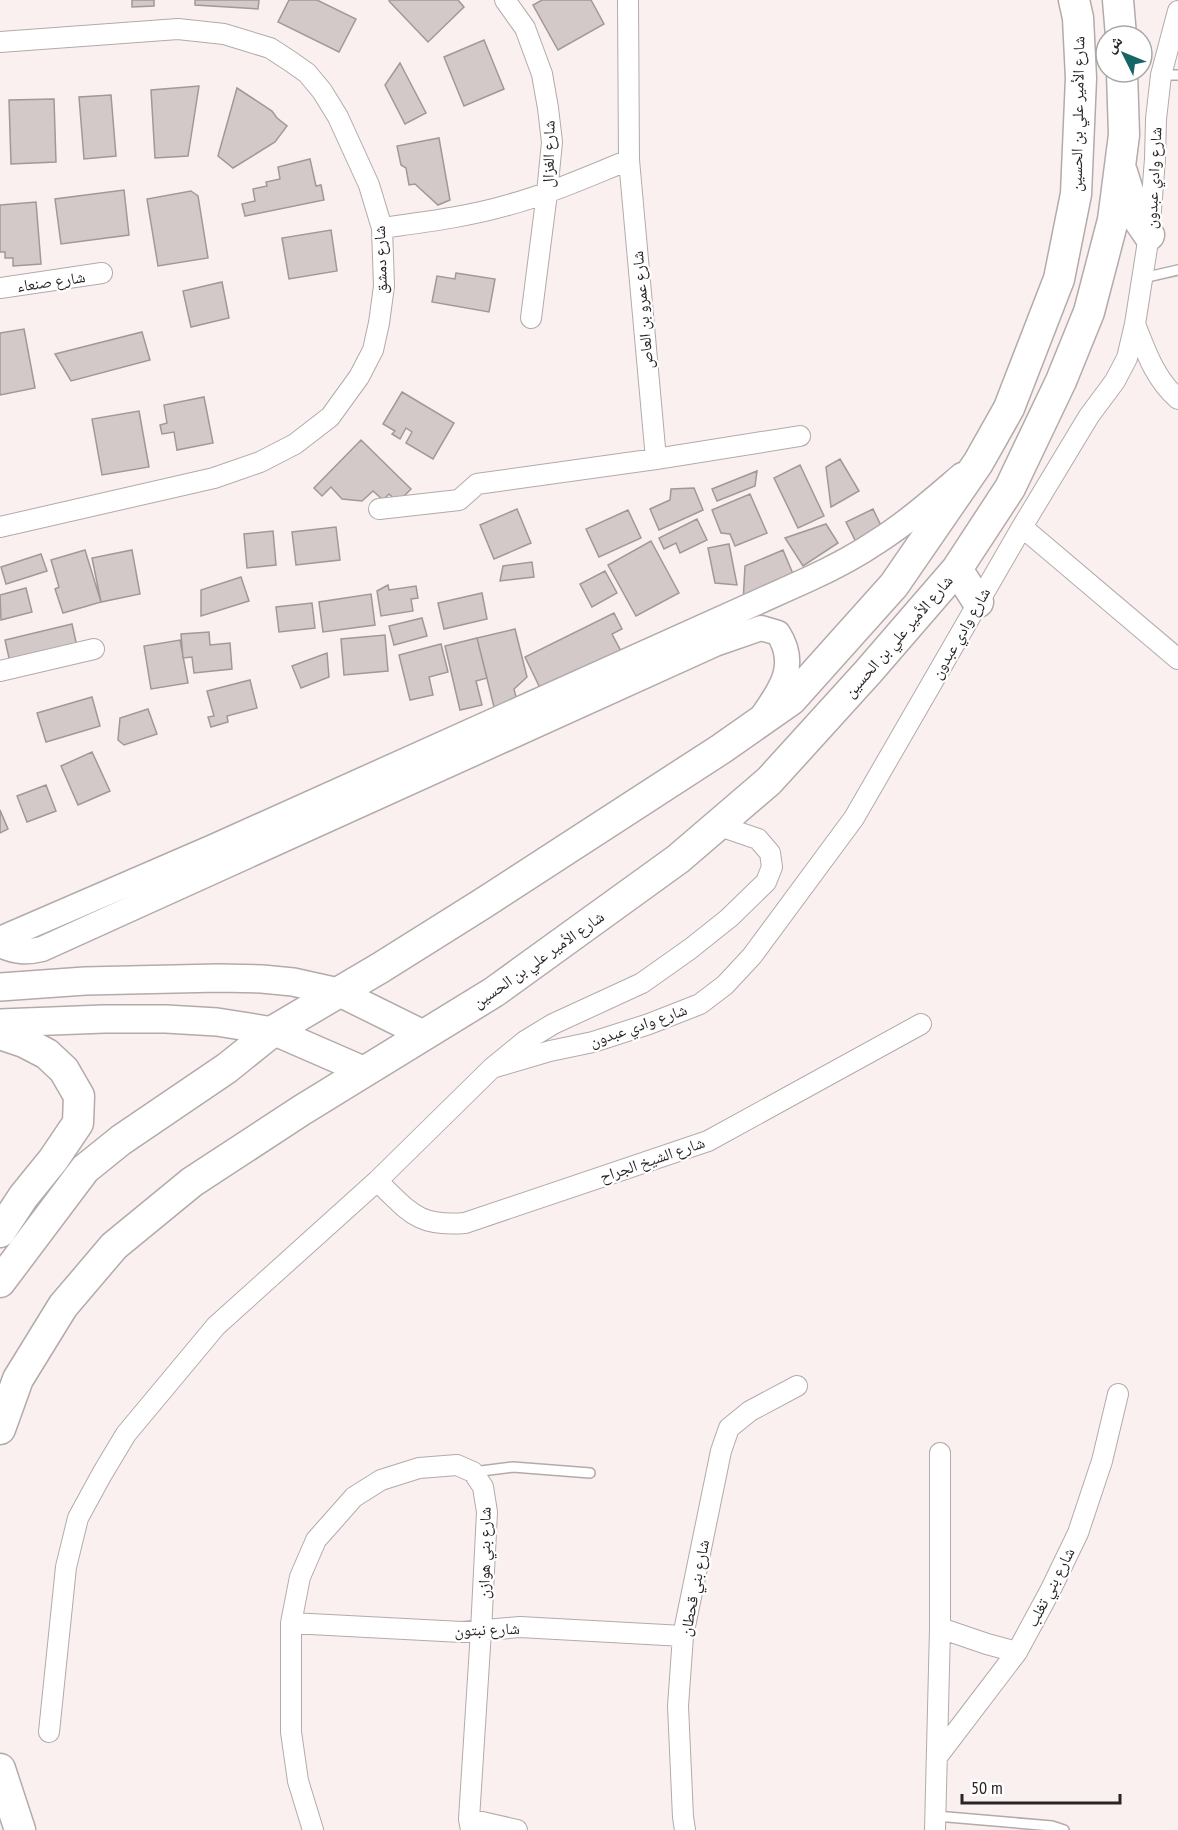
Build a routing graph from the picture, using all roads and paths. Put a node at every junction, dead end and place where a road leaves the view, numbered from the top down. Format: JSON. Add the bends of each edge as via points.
{"nodes":[{"id":1,"x":505,"y":0,"type":"edge"},
{"id":2,"x":628,"y":0,"type":"edge"},
{"id":3,"x":1074,"y":0,"type":"edge"},
{"id":4,"x":1118,"y":0,"type":"edge"},
{"id":5,"x":1178,"y":11,"type":"edge"},
{"id":6,"x":1120,"y":24,"type":"edge"},
{"id":7,"x":0,"y":42,"type":"edge"},
{"id":8,"x":1170,"y":75,"type":"edge"},
{"id":9,"x":1122,"y":84,"type":"edge"},
{"id":10,"x":628,"y":160,"type":"junction"},
{"id":11,"x":1120,"y":165,"type":"junction"},
{"id":12,"x":547,"y":193,"type":"junction"},
{"id":13,"x":382,"y":228,"type":"junction"},
{"id":14,"x":1149,"y":235,"type":"junction"},
{"id":15,"x":1178,"y":270,"type":"edge"},
{"id":16,"x":102,"y":273,"type":"dead end"},
{"id":17,"x":1143,"y":278,"type":"junction"},
{"id":18,"x":0,"y":288,"type":"edge"},
{"id":19,"x":531,"y":318,"type":"dead end"},
{"id":20,"x":1135,"y":324,"type":"junction"},
{"id":21,"x":1178,"y":399,"type":"edge"},
{"id":22,"x":800,"y":436,"type":"dead end"},
{"id":23,"x":656,"y":459,"type":"junction"},
{"id":24,"x":978,"y":463,"type":"junction"},
{"id":25,"x":379,"y":509,"type":"dead end"},
{"id":26,"x":0,"y":527,"type":"edge"},
{"id":27,"x":1022,"y":527,"type":"junction"},
{"id":28,"x":957,"y":569,"type":"junction"},
{"id":29,"x":978,"y":602,"type":"junction"},
{"id":30,"x":94,"y":649,"type":"dead end"},
{"id":31,"x":1178,"y":658,"type":"edge"},
{"id":32,"x":0,"y":671,"type":"edge"},
{"id":33,"x":758,"y":723,"type":"junction"},
{"id":34,"x":717,"y":825,"type":"junction"},
{"id":35,"x":766,"y":882,"type":"junction"},
{"id":36,"x":798,"y":895,"type":"junction"},
{"id":37,"x":0,"y":939,"type":"edge"},
{"id":38,"x":0,"y":945,"type":"edge"},
{"id":39,"x":0,"y":987,"type":"edge"},
{"id":40,"x":338,"y":992,"type":"junction"},
{"id":41,"x":0,"y":1023,"type":"edge"},
{"id":42,"x":921,"y":1024,"type":"dead end"},
{"id":43,"x":273,"y":1031,"type":"junction"},
{"id":44,"x":0,"y":1034,"type":"edge"},
{"id":45,"x":425,"y":1035,"type":"junction"},
{"id":46,"x":492,"y":1068,"type":"junction"},
{"id":47,"x":366,"y":1071,"type":"junction"},
{"id":48,"x":377,"y":1181,"type":"junction"},
{"id":49,"x":0,"y":1232,"type":"edge"},
{"id":50,"x":0,"y":1282,"type":"edge"},
{"id":51,"x":797,"y":1386,"type":"dead end"},
{"id":52,"x":1118,"y":1394,"type":"dead end"},
{"id":53,"x":0,"y":1429,"type":"edge"},
{"id":54,"x":940,"y":1453,"type":"dead end"},
{"id":55,"x":473,"y":1472,"type":"junction"},
{"id":56,"x":590,"y":1473,"type":"dead end"},
{"id":57,"x":291,"y":1623,"type":"junction"},
{"id":58,"x":940,"y":1628,"type":"junction"},
{"id":59,"x":481,"y":1630,"type":"junction"},
{"id":60,"x":683,"y":1636,"type":"junction"},
{"id":61,"x":1017,"y":1652,"type":"junction"},
{"id":62,"x":49,"y":1732,"type":"dead end"},
{"id":63,"x":937,"y":1758,"type":"junction"},
{"id":64,"x":0,"y":1769,"type":"edge"},
{"id":65,"x":935,"y":1823,"type":"edge"},
{"id":66,"x":470,"y":1825,"type":"edge"},
{"id":67,"x":20,"y":1830,"type":"edge"},
{"id":68,"x":312,"y":1830,"type":"edge"},
{"id":69,"x":517,"y":1830,"type":"edge"},
{"id":70,"x":685,"y":1830,"type":"edge"},
{"id":71,"x":1064,"y":1830,"type":"edge"}],
"edges":[{"from":1,"to":12,"type":"street","name":"شارع الغزال","via":[[525,28],[542,75],[552,142]]},
{"from":2,"to":10,"type":"street","name":"شارع عمرو بن العاص"},
{"from":3,"to":24,"type":"main road","name":"شارع الأمير علي بن الحسين","via":[[1081,78],[1076,194],[1059,279],[1009,408]]},
{"from":4,"to":6,"type":"main road"},
{"from":5,"to":8,"type":"street","name":"شارع وادي عبدون"},
{"from":7,"to":13,"type":"street","name":"شارع دمشق","via":[[178,29],[224,34],[270,48],[306,73],[322,91],[369,185]]},
{"from":8,"to":14,"type":"street","name":"شارع وادي عبدون","via":[[1156,119]]},
{"from":9,"to":11,"type":"main road","name":"شارع الأمير علي بن الحسين","via":[[1124,135]]},
{"from":10,"to":12,"type":"street"},
{"from":10,"to":23,"type":"street","name":"شارع عمرو بن العاص"},
{"from":11,"to":14,"type":"main road","via":[[1136,216]]},
{"from":11,"to":28,"type":"main road","name":"شارع الأمير علي بن الحسين","via":[[1113,220],[1089,312],[1010,488]]},
{"from":12,"to":13,"type":"street","via":[[462,216]]},
{"from":12,"to":19,"type":"street","name":"شارع الغزال"},
{"from":13,"to":26,"type":"street","name":"شارع دمشق","via":[[384,286],[373,350],[330,417],[295,444],[260,462],[214,478]]},
{"from":14,"to":17,"type":"street","name":"شارع وادي عبدون"},
{"from":15,"to":17,"type":"lane"},
{"from":16,"to":18,"type":"street","name":"شارع صنعاء"},
{"from":17,"to":20,"type":"street","name":"شارع وادي عبدون"},
{"from":20,"to":21,"type":"street","via":[[1153,370]]},
{"from":20,"to":27,"type":"street","name":"شارع وادي عبدون","via":[[1127,358],[1115,381],[1089,416]]},
{"from":22,"to":23,"type":"street"},
{"from":23,"to":25,"type":"street","via":[[477,484],[459,500]]},
{"from":24,"to":33,"type":"main road","name":"شارع الأمير علي بن الحسين","via":[[894,585],[791,700]]},
{"from":24,"to":37,"type":"street","name":"شارع الأمير علي بن الحسين","via":[[911,518],[841,564]]},
{"from":27,"to":29,"type":"street","name":"شارع وادي عبدون"},
{"from":27,"to":31,"type":"street"},
{"from":28,"to":29,"type":"main road"},
{"from":28,"to":34,"type":"main road","name":"شارع الأمير علي بن الحسين","via":[[769,781]]},
{"from":29,"to":36,"type":"street","name":"شارع وادي عبدون","via":[[855,818]]},
{"from":30,"to":32,"type":"street"},
{"from":33,"to":38,"type":"street","name":"شارع الأمير علي بن الحسين","via":[[782,687],[787,668],[785,643],[778,633],[761,628],[715,644],[42,949],[22,952]]},
{"from":33,"to":40,"type":"main road","name":"شارع الأمير علي بن الحسين","via":[[482,904]]},
{"from":34,"to":35,"type":"street","via":[[758,839],[770,853],[772,867]]},
{"from":34,"to":45,"type":"main road","name":"شارع الأمير علي بن الحسين","via":[[678,859],[494,992]]},
{"from":35,"to":36,"type":"street"},
{"from":35,"to":46,"type":"street","via":[[729,918],[642,983],[553,1023]]},
{"from":36,"to":46,"type":"street","name":"شارع وادي عبدون","via":[[752,956],[700,1004],[627,1031]]},
{"from":39,"to":40,"type":"main road","via":[[219,978],[293,982]]},
{"from":40,"to":43,"type":"main road","name":"شارع الأمير علي بن الحسين"},
{"from":40,"to":45,"type":"main road"},
{"from":41,"to":43,"type":"main road","via":[[166,1019]]},
{"from":42,"to":48,"type":"street","name":"شارع الشيخ الجراح","via":[[708,1141],[465,1223],[427,1222],[411,1213]]},
{"from":43,"to":47,"type":"main road"},
{"from":43,"to":50,"type":"main road","name":"شارع الأمير علي بن الحسين","via":[[85,1169]]},
{"from":44,"to":49,"type":"main road","via":[[47,1054],[64,1070],[79,1096],[78,1123]]},
{"from":45,"to":47,"type":"main road","name":"شارع الأمير علي بن الحسين"},
{"from":46,"to":48,"type":"street"},
{"from":47,"to":53,"type":"main road","name":"شارع الأمير علي بن الحسين","via":[[192,1182],[114,1246],[51,1324],[18,1378]]},
{"from":48,"to":62,"type":"street","via":[[216,1326],[126,1434],[102,1474],[78,1518],[66,1567]]},
{"from":51,"to":60,"type":"street","name":"شارع بني قحطان","via":[[750,1411],[729,1428]]},
{"from":52,"to":61,"type":"street","name":"شارع بني تغلب","via":[[1102,1461],[1078,1533]]},
{"from":54,"to":58,"type":"street"},
{"from":55,"to":56,"type":"lane","via":[[513,1467]]},
{"from":55,"to":57,"type":"street","via":[[457,1465],[419,1468],[381,1480],[354,1497],[316,1540],[300,1577]]},
{"from":55,"to":59,"type":"street","name":"شارع بني هوازن","via":[[483,1487],[487,1512]]},
{"from":57,"to":59,"type":"street","name":"شارع نبتون"},
{"from":57,"to":68,"type":"street","via":[[291,1732],[298,1781]]},
{"from":58,"to":61,"type":"street"},
{"from":58,"to":63,"type":"street"},
{"from":59,"to":60,"type":"street","name":"شارع نبتون","via":[[520,1627]]},
{"from":59,"to":66,"type":"street","name":"شارع بني هوازن"},
{"from":60,"to":70,"type":"street","name":"شارع بني قحطان","via":[[678,1706]]},
{"from":61,"to":63,"type":"street","name":"شارع بني تغلب"},
{"from":63,"to":65,"type":"street"},
{"from":64,"to":67,"type":"main road"},
{"from":65,"to":71,"type":"lane","via":[[1052,1826]]},
{"from":66,"to":69,"type":"street"}]}
